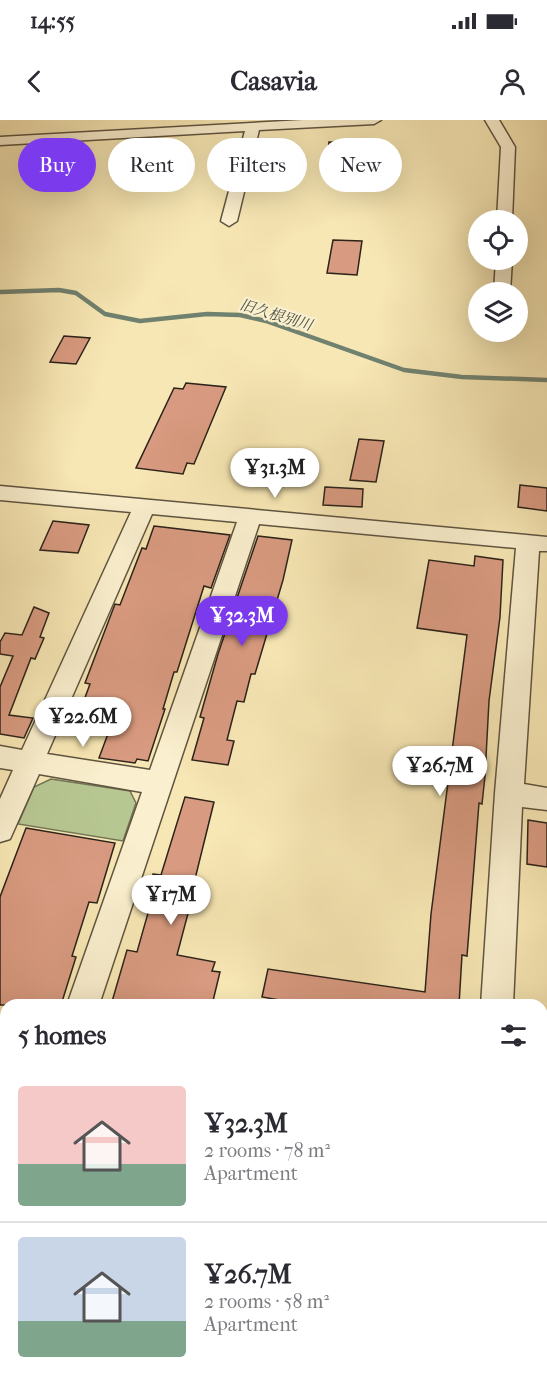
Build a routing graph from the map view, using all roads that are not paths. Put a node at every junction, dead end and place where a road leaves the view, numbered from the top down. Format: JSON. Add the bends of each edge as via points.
{"nodes":[{"id":1,"x":374,"y":120,"type":"edge"},
{"id":2,"x":492,"y":120,"type":"edge"},
{"id":3,"x":254,"y":127,"type":"junction"},
{"id":4,"x":0,"y":141,"type":"edge"},
{"id":5,"x":505,"y":210,"type":"edge"},
{"id":6,"x":229,"y":221,"type":"dead end"},
{"id":7,"x":0,"y":493,"type":"edge"},
{"id":8,"x":144,"y":507,"type":"junction"},
{"id":9,"x":250,"y":517,"type":"junction"},
{"id":10,"x":538,"y":543,"type":"edge"},
{"id":11,"x":535,"y":636,"type":"edge"},
{"id":12,"x":0,"y":757,"type":"edge"},
{"id":13,"x":30,"y":762,"type":"junction"},
{"id":14,"x":158,"y":783,"type":"junction"},
{"id":15,"x":509,"y":794,"type":"junction"},
{"id":16,"x":547,"y":799,"type":"edge"},
{"id":17,"x":0,"y":830,"type":"edge"},
{"id":18,"x":85,"y":999,"type":"edge"},
{"id":19,"x":497,"y":999,"type":"edge"}],
"edges":[{"from":1,"to":3,"type":"street"},
{"from":2,"to":5,"type":"street","via":[[508,147]]},
{"from":3,"to":4,"type":"street"},
{"from":3,"to":6,"type":"street"},
{"from":7,"to":8,"type":"street"},
{"from":8,"to":9,"type":"street"},
{"from":8,"to":13,"type":"street"},
{"from":9,"to":10,"type":"street"},
{"from":9,"to":14,"type":"street"},
{"from":10,"to":11,"type":"street"},
{"from":11,"to":15,"type":"street"},
{"from":12,"to":13,"type":"street"},
{"from":13,"to":14,"type":"street"},
{"from":13,"to":17,"type":"street"},
{"from":14,"to":18,"type":"street"},
{"from":15,"to":16,"type":"street"},
{"from":15,"to":19,"type":"street"}]}
